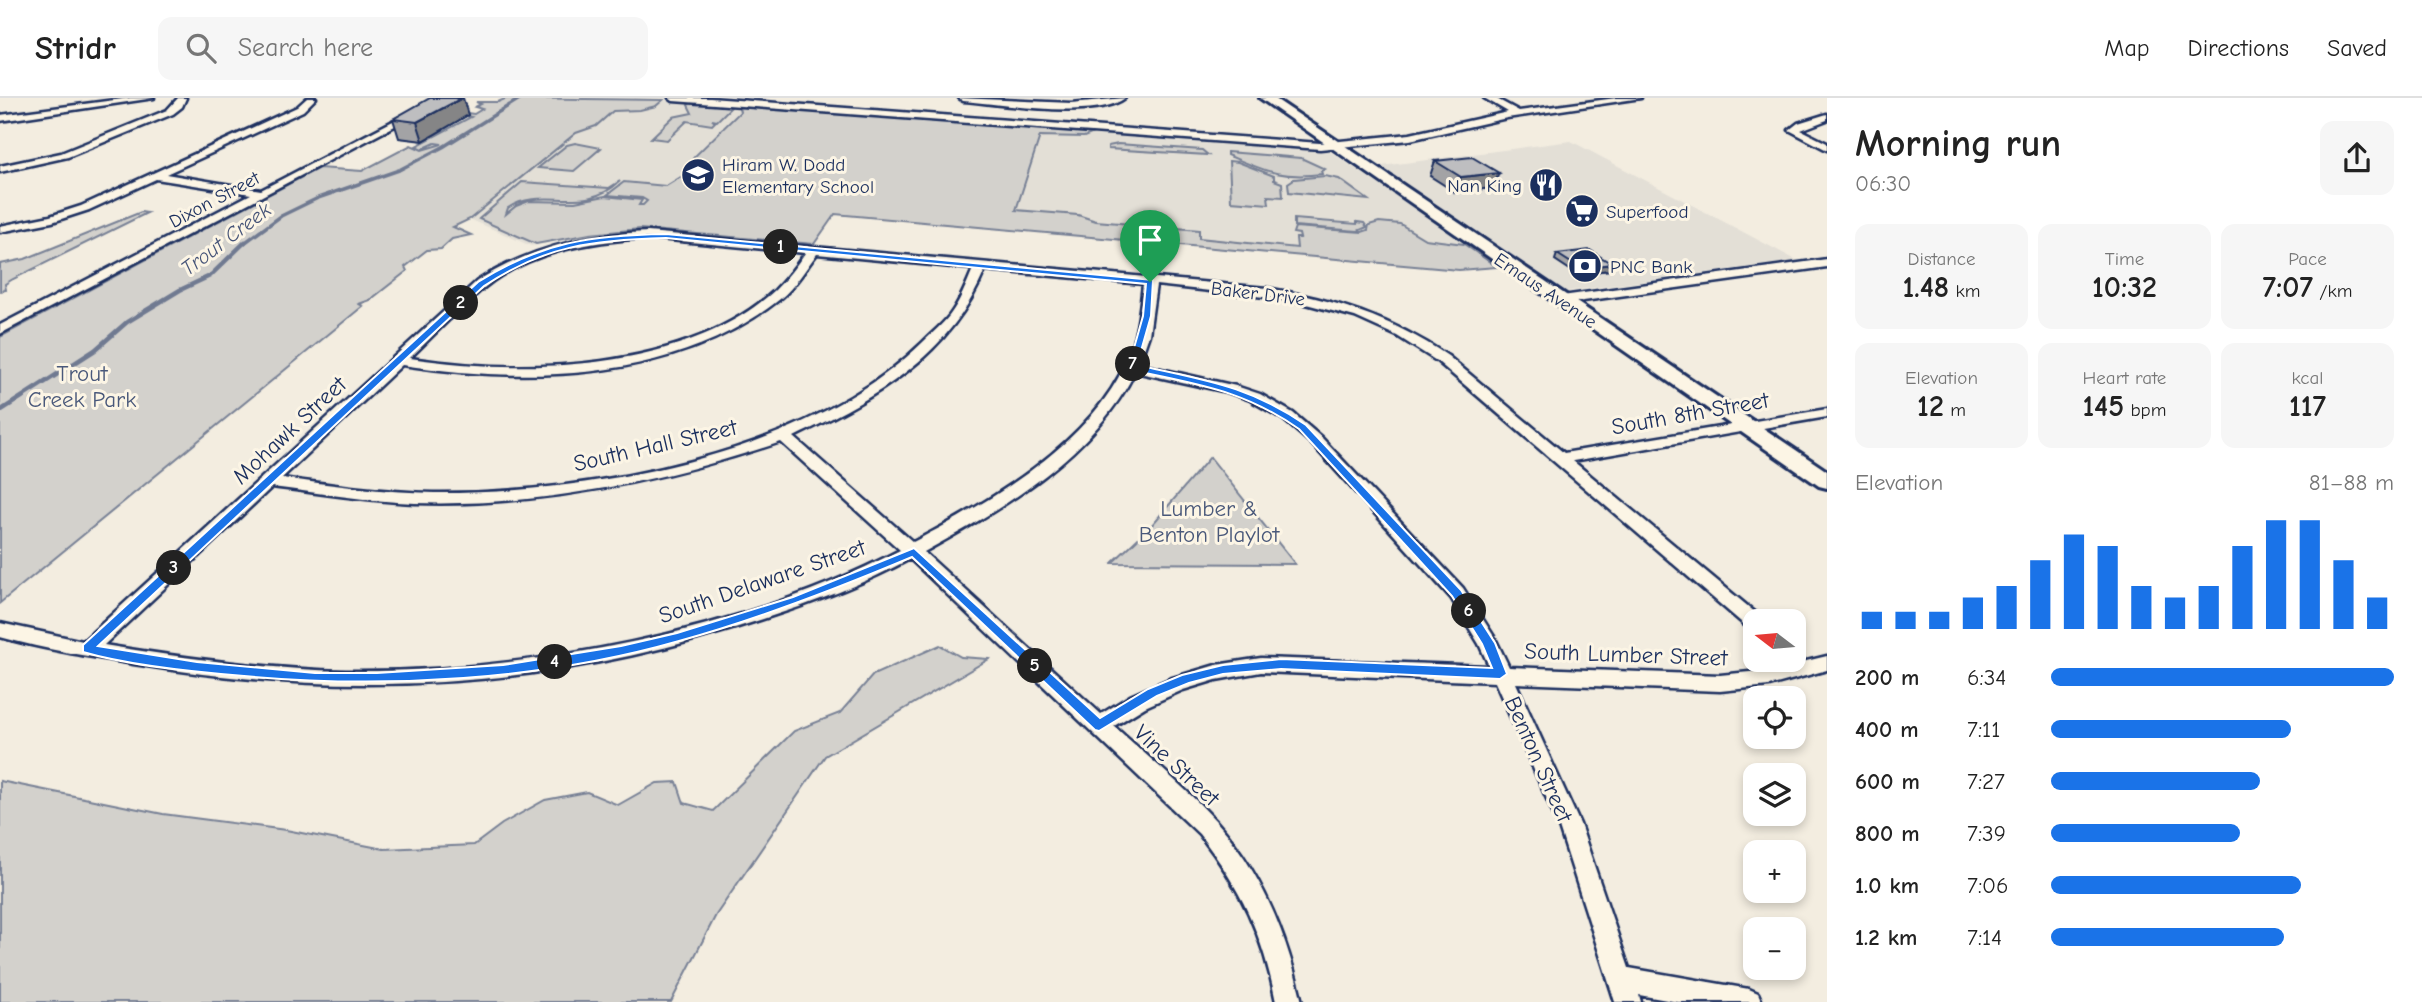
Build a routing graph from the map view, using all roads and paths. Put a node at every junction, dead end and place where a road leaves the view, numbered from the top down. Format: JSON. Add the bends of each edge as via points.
{"nodes":[{"id":1,"x":150,"y":98,"type":"edge"},
{"id":2,"x":182,"y":98,"type":"edge"},
{"id":3,"x":312,"y":98,"type":"edge"},
{"id":4,"x":444,"y":98,"type":"edge"},
{"id":5,"x":673,"y":98,"type":"edge"},
{"id":6,"x":963,"y":98,"type":"edge"},
{"id":7,"x":1121,"y":98,"type":"edge"},
{"id":8,"x":1266,"y":98,"type":"edge"},
{"id":9,"x":1489,"y":98,"type":"edge"},
{"id":10,"x":1637,"y":98,"type":"edge"},
{"id":11,"x":1518,"y":114,"type":"junction"},
{"id":12,"x":1827,"y":117,"type":"edge"},
{"id":13,"x":0,"y":118,"type":"edge"},
{"id":14,"x":1333,"y":144,"type":"junction"},
{"id":15,"x":1827,"y":146,"type":"edge"},
{"id":16,"x":0,"y":169,"type":"edge"},
{"id":17,"x":156,"y":176,"type":"junction"},
{"id":18,"x":262,"y":193,"type":"junction"},
{"id":19,"x":0,"y":229,"type":"edge"},
{"id":20,"x":814,"y":250,"type":"junction"},
{"id":21,"x":530,"y":256,"type":"joint"},
{"id":22,"x":1827,"y":263,"type":"edge"},
{"id":23,"x":981,"y":266,"type":"junction"},
{"id":24,"x":1150,"y":282,"type":"junction"},
{"id":25,"x":1562,"y":300,"type":"junction"},
{"id":26,"x":0,"y":330,"type":"edge"},
{"id":27,"x":398,"y":360,"type":"junction"},
{"id":28,"x":1132,"y":367,"type":"junction"},
{"id":29,"x":1827,"y":413,"type":"edge"},
{"id":30,"x":1747,"y":426,"type":"junction"},
{"id":31,"x":783,"y":435,"type":"junction"},
{"id":32,"x":1561,"y":458,"type":"junction"},
{"id":33,"x":269,"y":481,"type":"junction"},
{"id":34,"x":1827,"y":481,"type":"edge"},
{"id":35,"x":914,"y":552,"type":"junction"},
{"id":36,"x":1743,"y":612,"type":"edge"},
{"id":37,"x":0,"y":630,"type":"edge"},
{"id":38,"x":87,"y":649,"type":"junction"},
{"id":39,"x":1810,"y":662,"type":"edge"},
{"id":40,"x":1500,"y":674,"type":"junction"},
{"id":41,"x":1099,"y":726,"type":"junction"},
{"id":42,"x":1624,"y":991,"type":"edge"},
{"id":43,"x":1289,"y":1002,"type":"edge"},
{"id":44,"x":1749,"y":1002,"type":"edge"}],
"edges":[{"from":1,"to":13,"type":"street"},
{"from":2,"to":16,"type":"street","via":[[170,111],[64,155]]},
{"from":3,"to":17,"type":"street","via":[[300,110]]},
{"from":4,"to":18,"type":"street","name":"Dixon Street"},
{"from":5,"to":14,"type":"street"},
{"from":6,"to":7,"type":"street","via":[[1088,107]]},
{"from":8,"to":14,"type":"main road","name":"Emaus Avenue"},
{"from":9,"to":11,"type":"street"},
{"from":10,"to":11,"type":"street"},
{"from":11,"to":14,"type":"street","via":[[1418,135]]},
{"from":12,"to":15,"type":"street","via":[[1794,130]]},
{"from":14,"to":25,"type":"main road","name":"Emaus Avenue"},
{"from":17,"to":18,"type":"street"},
{"from":17,"to":19,"type":"street","via":[[70,214]]},
{"from":18,"to":26,"type":"street","name":"Dixon Street"},
{"from":20,"to":21,"type":"street","name":"Baker Drive","via":[[629,236],[566,244]]},
{"from":20,"to":23,"type":"street","name":"Baker Drive"},
{"from":20,"to":27,"type":"street","via":[[763,306],[705,336],[656,353],[601,365],[533,371],[469,370]]},
{"from":21,"to":27,"type":"street","name":"Mohawk Street","via":[[481,284]]},
{"from":22,"to":25,"type":"street"},
{"from":23,"to":24,"type":"street","name":"Baker Drive"},
{"from":23,"to":31,"type":"street","name":"South Hall Street","via":[[953,320],[926,350],[866,394]]},
{"from":24,"to":28,"type":"street","name":"South Delaware Street","via":[[1147,316]]},
{"from":24,"to":32,"type":"street","name":"Baker Drive","via":[[1292,295],[1383,323],[1443,359]]},
{"from":25,"to":30,"type":"main road","name":"Emaus Avenue"},
{"from":27,"to":33,"type":"street","name":"Mohawk Street"},
{"from":28,"to":35,"type":"street","name":"South Delaware Street","via":[[1105,406],[1062,452],[997,502]]},
{"from":28,"to":40,"type":"street","name":"Benton Street","via":[[1231,388],[1272,406],[1302,427],[1457,593],[1488,643]]},
{"from":29,"to":30,"type":"street","name":"South 8th Street"},
{"from":30,"to":32,"type":"street","name":"South 8th Street"},
{"from":30,"to":34,"type":"main road","name":"Emaus Avenue"},
{"from":31,"to":33,"type":"street","name":"South Hall Street","via":[[659,473],[525,494],[398,497]]},
{"from":31,"to":35,"type":"street","name":"Vine Street"},
{"from":32,"to":36,"type":"street","name":"Baker Drive"},
{"from":33,"to":38,"type":"street","name":"Mohawk Street"},
{"from":35,"to":38,"type":"street","name":"South Delaware Street","via":[[797,600],[677,638],[503,670],[315,678],[197,667]]},
{"from":35,"to":41,"type":"street","name":"Vine Street"},
{"from":37,"to":38,"type":"street","name":"South Delaware Street"},
{"from":39,"to":40,"type":"street","name":"South Lumber Street","via":[[1749,681],[1720,683]]},
{"from":40,"to":41,"type":"street","name":"South Lumber Street","via":[[1281,664],[1223,670],[1152,692]]},
{"from":40,"to":42,"type":"street","name":"Benton Street","via":[[1569,824]]},
{"from":41,"to":43,"type":"street","name":"Vine Street","via":[[1231,856],[1269,925]]},
{"from":42,"to":44,"type":"street"}]}
